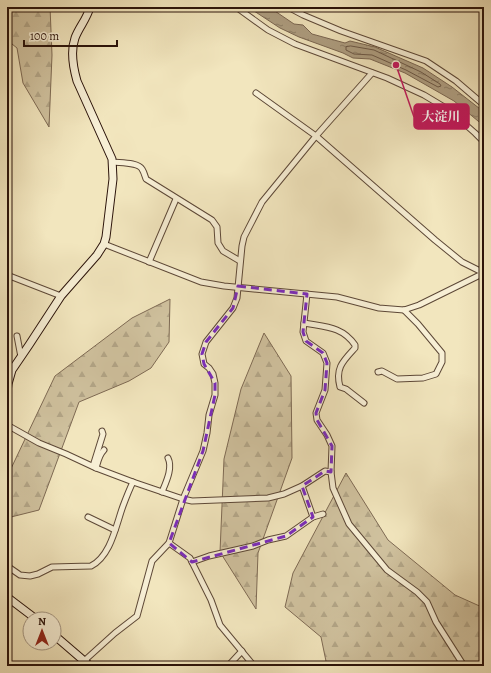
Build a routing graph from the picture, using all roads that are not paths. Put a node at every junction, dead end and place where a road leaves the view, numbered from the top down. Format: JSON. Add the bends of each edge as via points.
{"nodes":[{"id":1,"x":90,"y":7,"type":"edge"},
{"id":2,"x":236,"y":7,"type":"edge"},
{"id":3,"x":288,"y":7,"type":"edge"},
{"id":4,"x":372,"y":73,"type":"junction"},
{"id":5,"x":256,"y":93,"type":"dead end"},
{"id":6,"x":484,"y":106,"type":"edge"},
{"id":7,"x":316,"y":136,"type":"junction"},
{"id":8,"x":484,"y":142,"type":"edge"},
{"id":9,"x":112,"y":162,"type":"junction"},
{"id":10,"x":176,"y":199,"type":"junction"},
{"id":11,"x":104,"y":244,"type":"junction"},
{"id":12,"x":240,"y":261,"type":"junction"},
{"id":13,"x":149,"y":262,"type":"junction"},
{"id":14,"x":484,"y":273,"type":"edge"},
{"id":15,"x":7,"y":275,"type":"edge"},
{"id":16,"x":238,"y":286,"type":"junction"},
{"id":17,"x":307,"y":294,"type":"junction"},
{"id":18,"x":61,"y":296,"type":"junction"},
{"id":19,"x":404,"y":310,"type":"junction"},
{"id":20,"x":304,"y":323,"type":"junction"},
{"id":21,"x":17,"y":336,"type":"dead end"},
{"id":22,"x":21,"y":357,"type":"junction"},
{"id":23,"x":378,"y":372,"type":"dead end"},
{"id":24,"x":7,"y":383,"type":"edge"},
{"id":25,"x":7,"y":392,"type":"edge"},
{"id":26,"x":364,"y":403,"type":"dead end"},
{"id":27,"x":7,"y":425,"type":"edge"},
{"id":28,"x":102,"y":431,"type":"dead end"},
{"id":29,"x":104,"y":450,"type":"dead end"},
{"id":30,"x":168,"y":458,"type":"dead end"},
{"id":31,"x":94,"y":467,"type":"junction"},
{"id":32,"x":331,"y":472,"type":"junction"},
{"id":33,"x":133,"y":482,"type":"junction"},
{"id":34,"x":302,"y":486,"type":"junction"},
{"id":35,"x":162,"y":492,"type":"junction"},
{"id":36,"x":183,"y":499,"type":"junction"},
{"id":37,"x":323,"y":514,"type":"dead end"},
{"id":38,"x":88,"y":517,"type":"dead end"},
{"id":39,"x":313,"y":517,"type":"junction"},
{"id":40,"x":115,"y":530,"type":"junction"},
{"id":41,"x":169,"y":544,"type":"junction"},
{"id":42,"x":192,"y":562,"type":"junction"},
{"id":43,"x":7,"y":566,"type":"edge"},
{"id":44,"x":7,"y":597,"type":"edge"},
{"id":45,"x":25,"y":611,"type":"edge"},
{"id":46,"x":62,"y":642,"type":"edge"},
{"id":47,"x":242,"y":651,"type":"junction"},
{"id":48,"x":84,"y":661,"type":"junction"},
{"id":49,"x":90,"y":666,"type":"edge"},
{"id":50,"x":228,"y":666,"type":"edge"},
{"id":51,"x":254,"y":666,"type":"edge"},
{"id":52,"x":464,"y":666,"type":"edge"}],
"edges":[{"from":1,"to":9,"type":"street","via":[[75,38],[72,53],[74,68],[77,81]]},
{"from":2,"to":4,"type":"street","via":[[268,30],[295,44]]},
{"from":3,"to":6,"type":"street","via":[[341,31],[426,61],[456,81]]},
{"from":4,"to":7,"type":"street"},
{"from":4,"to":8,"type":"street","via":[[424,95],[449,110]]},
{"from":5,"to":7,"type":"street"},
{"from":7,"to":12,"type":"street","via":[[262,202],[244,237]]},
{"from":7,"to":14,"type":"street","via":[[462,262]]},
{"from":9,"to":10,"type":"street","via":[[138,166],[146,179]]},
{"from":9,"to":11,"type":"street","via":[[114,179]]},
{"from":10,"to":12,"type":"street","via":[[212,220],[217,227],[218,243],[223,251]]},
{"from":10,"to":13,"type":"street"},
{"from":11,"to":13,"type":"street"},
{"from":11,"to":18,"type":"street"},
{"from":12,"to":16,"type":"street"},
{"from":13,"to":16,"type":"street","via":[[201,282]]},
{"from":14,"to":19,"type":"street"},
{"from":15,"to":18,"type":"street"},
{"from":16,"to":17,"type":"street"},
{"from":16,"to":36,"type":"street","via":[[233,308],[206,342],[202,354],[204,364],[213,374],[215,395],[203,451]]},
{"from":17,"to":19,"type":"street","via":[[337,297],[379,308]]},
{"from":17,"to":20,"type":"street"},
{"from":18,"to":22,"type":"street"},
{"from":19,"to":23,"type":"street","via":[[442,353],[442,362],[436,374],[423,378],[397,379],[382,371]]},
{"from":20,"to":26,"type":"street","via":[[337,330],[346,334],[356,345],[342,363],[338,379],[340,387]]},
{"from":20,"to":32,"type":"street","via":[[306,341],[323,353],[327,363],[325,390],[316,413],[317,420],[332,446]]},
{"from":21,"to":22,"type":"street"},
{"from":22,"to":24,"type":"street"},
{"from":24,"to":25,"type":"street"},
{"from":27,"to":31,"type":"street","via":[[39,443]]},
{"from":28,"to":31,"type":"street"},
{"from":29,"to":31,"type":"street"},
{"from":30,"to":35,"type":"street","via":[[169,474]]},
{"from":31,"to":33,"type":"street"},
{"from":32,"to":34,"type":"street","via":[[325,471]]},
{"from":32,"to":52,"type":"street","via":[[333,488],[349,524],[387,570],[427,602],[436,622]]},
{"from":33,"to":35,"type":"street"},
{"from":33,"to":40,"type":"street"},
{"from":34,"to":36,"type":"street","via":[[268,498],[192,501]]},
{"from":34,"to":39,"type":"street"},
{"from":35,"to":36,"type":"street"},
{"from":36,"to":41,"type":"street"},
{"from":37,"to":39,"type":"street"},
{"from":38,"to":40,"type":"street"},
{"from":39,"to":42,"type":"street","via":[[286,536]]},
{"from":40,"to":43,"type":"street","via":[[112,542],[105,553],[91,566],[52,567],[30,576],[20,575]]},
{"from":41,"to":42,"type":"street"},
{"from":41,"to":48,"type":"street","via":[[152,561],[137,616]]},
{"from":42,"to":47,"type":"street","via":[[220,625]]},
{"from":44,"to":45,"type":"street"},
{"from":46,"to":48,"type":"street"},
{"from":47,"to":50,"type":"street"},
{"from":47,"to":51,"type":"street"},
{"from":48,"to":49,"type":"street"}]}
